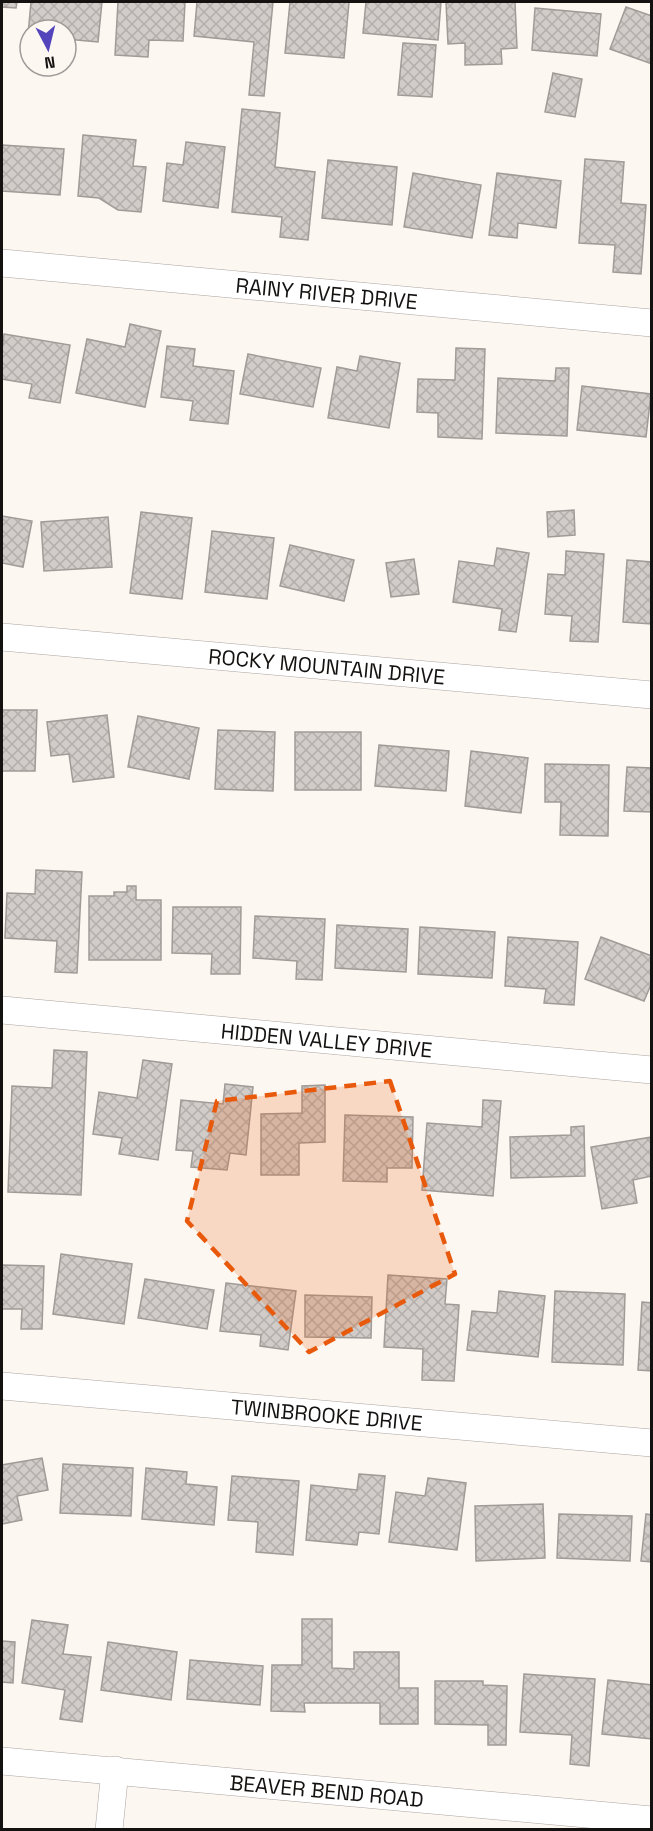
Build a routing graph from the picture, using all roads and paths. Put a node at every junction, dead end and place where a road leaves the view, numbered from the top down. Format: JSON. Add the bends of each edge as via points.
{"nodes":[{"id":1,"x":2,"y":263,"type":"edge"},
{"id":2,"x":651,"y":322,"type":"edge"},
{"id":3,"x":2,"y":637,"type":"edge"},
{"id":4,"x":651,"y":695,"type":"edge"},
{"id":5,"x":2,"y":1010,"type":"edge"},
{"id":6,"x":651,"y":1070,"type":"edge"},
{"id":7,"x":2,"y":1386,"type":"edge"},
{"id":8,"x":651,"y":1443,"type":"edge"},
{"id":9,"x":2,"y":1761,"type":"edge"},
{"id":10,"x":115,"y":1770,"type":"junction"},
{"id":11,"x":651,"y":1820,"type":"edge"},
{"id":12,"x":109,"y":1830,"type":"edge"}],
"edges":[{"from":1,"to":2,"type":"street","name":"RAINY RIVER DRIVE"},
{"from":3,"to":4,"type":"street","name":"ROCKY MOUNTAIN DRIVE"},
{"from":5,"to":6,"type":"street","name":"HIDDEN VALLEY DRIVE"},
{"from":7,"to":8,"type":"street","name":"TWINBROOKE DRIVE"},
{"from":9,"to":10,"type":"street","name":"BEAVER BEND ROAD"},
{"from":10,"to":11,"type":"street","name":"BEAVER BEND ROAD"},
{"from":10,"to":12,"type":"street"}]}
